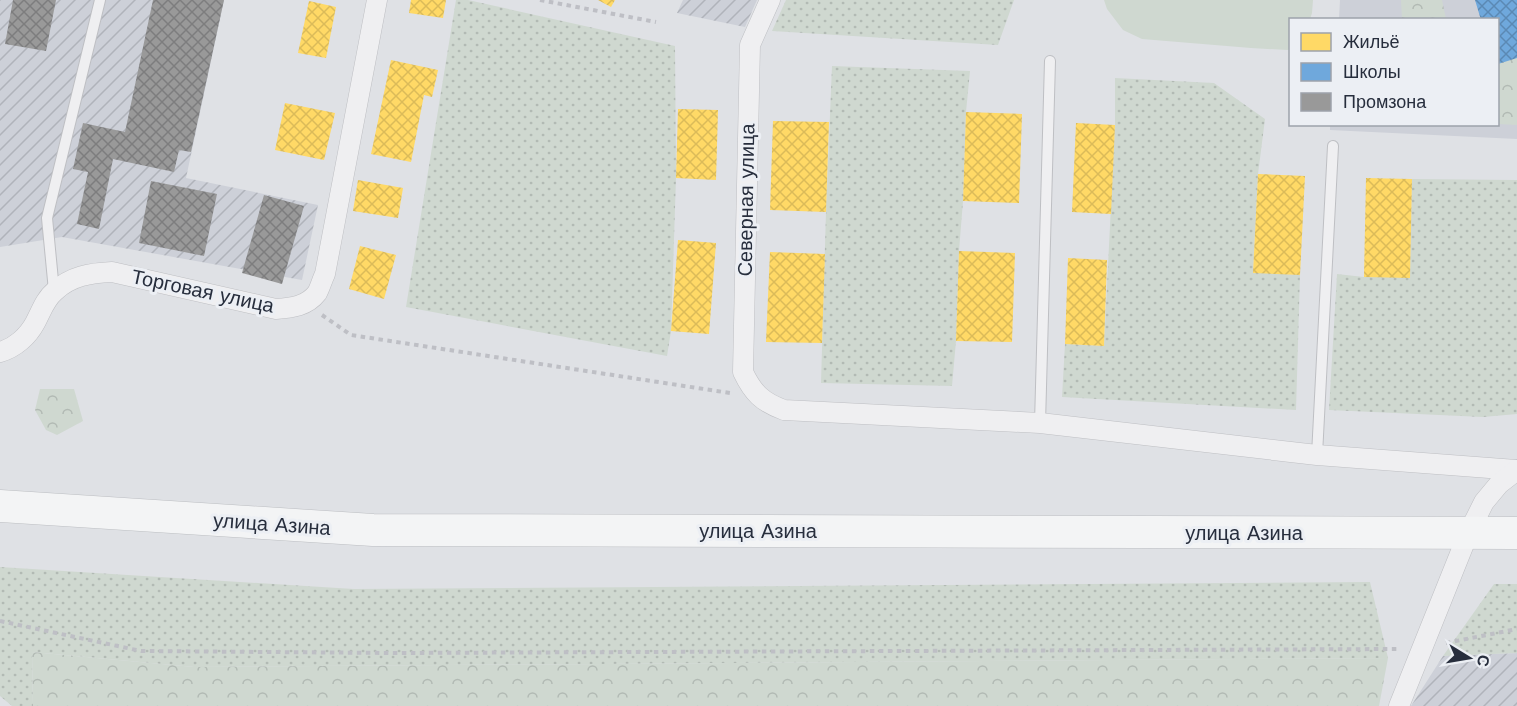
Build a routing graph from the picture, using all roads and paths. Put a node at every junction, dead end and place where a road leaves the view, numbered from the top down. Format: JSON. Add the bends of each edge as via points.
{"nodes":[{"id":1,"x":100,"y":0,"type":"edge"},
{"id":2,"x":377,"y":0,"type":"edge"},
{"id":3,"x":540,"y":0,"type":"edge"},
{"id":4,"x":770,"y":0,"type":"edge"},
{"id":5,"x":656,"y":21,"type":"dead end"},
{"id":6,"x":1050,"y":61,"type":"dead end"},
{"id":7,"x":1333,"y":146,"type":"dead end"},
{"id":8,"x":54,"y":291,"type":"junction"},
{"id":9,"x":304,"y":304,"type":"junction"},
{"id":10,"x":0,"y":352,"type":"edge"},
{"id":11,"x":760,"y":398,"type":"junction"},
{"id":12,"x":1040,"y":423,"type":"junction"},
{"id":13,"x":1317,"y":455,"type":"junction"},
{"id":14,"x":1517,"y":470,"type":"edge"},
{"id":15,"x":0,"y":506,"type":"edge"},
{"id":16,"x":1517,"y":533,"type":"edge"},
{"id":17,"x":1467,"y":534,"type":"junction"},
{"id":18,"x":0,"y":621,"type":"edge"},
{"id":19,"x":1517,"y":629,"type":"edge"},
{"id":20,"x":1421,"y":648,"type":"junction"},
{"id":21,"x":1404,"y":704,"type":"edge"}],
"edges":[{"from":1,"to":8,"type":"lane","via":[[46,218]]},
{"from":2,"to":9,"type":"street","via":[[325,274],[317,293]]},
{"from":3,"to":5,"type":"path"},
{"from":4,"to":11,"type":"street","name":"Северная улица","via":[[749,56],[742,372]]},
{"from":6,"to":12,"type":"lane"},
{"from":7,"to":13,"type":"lane"},
{"from":8,"to":9,"type":"street","name":"Торговая улица","via":[[75,277],[111,272],[276,309]]},
{"from":8,"to":10,"type":"street","name":"Торговая улица","via":[[23,339]]},
{"from":9,"to":11,"type":"path","via":[[351,335]]},
{"from":11,"to":12,"type":"street","via":[[784,410]]},
{"from":12,"to":13,"type":"street"},
{"from":13,"to":14,"type":"street"},
{"from":14,"to":17,"type":"street","via":[[1484,502]]},
{"from":15,"to":17,"type":"main road","name":"улица Азина","via":[[373,530]]},
{"from":16,"to":17,"type":"main road","name":"улица Азина"},
{"from":17,"to":20,"type":"street"},
{"from":18,"to":20,"type":"path","via":[[141,651]]},
{"from":19,"to":20,"type":"path"},
{"from":20,"to":21,"type":"street"}]}
